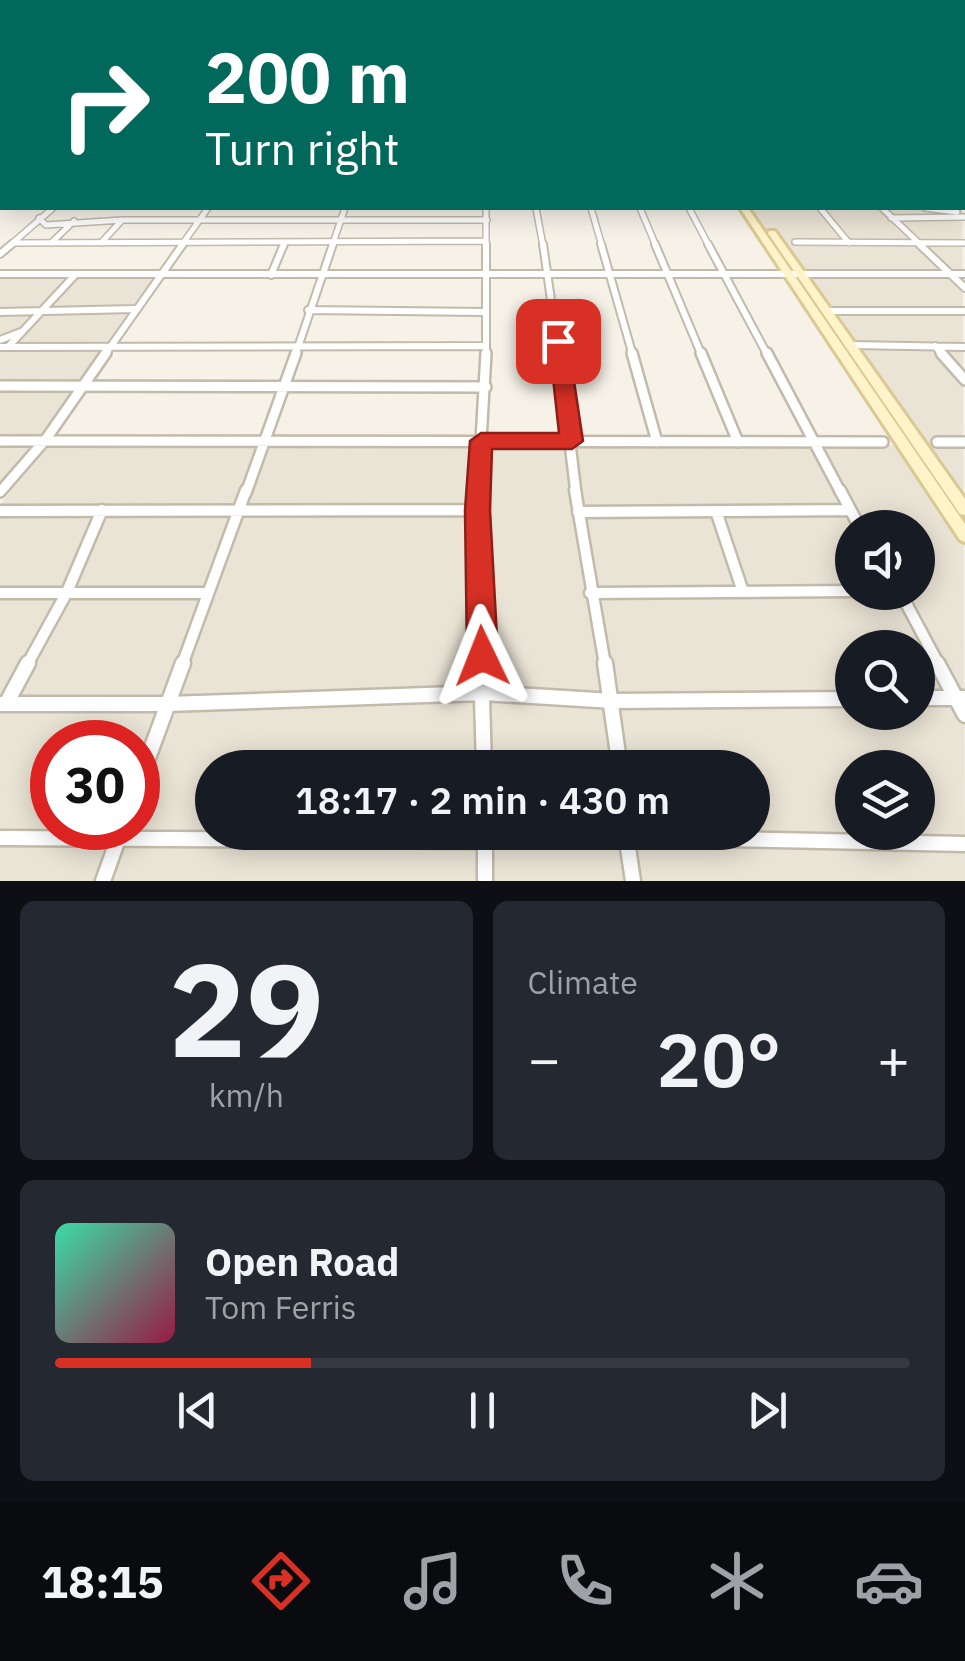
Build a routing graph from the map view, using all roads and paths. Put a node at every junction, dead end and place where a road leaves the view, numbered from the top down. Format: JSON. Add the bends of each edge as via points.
{"nodes":[{"id":1,"x":50,"y":210,"type":"edge"},
{"id":2,"x":206,"y":210,"type":"edge"},
{"id":3,"x":344,"y":210,"type":"edge"},
{"id":4,"x":486,"y":210,"type":"edge"},
{"id":5,"x":536,"y":210,"type":"edge"},
{"id":6,"x":591,"y":210,"type":"edge"},
{"id":7,"x":641,"y":210,"type":"edge"},
{"id":8,"x":690,"y":210,"type":"edge"},
{"id":9,"x":746,"y":210,"type":"edge"},
{"id":10,"x":755,"y":210,"type":"edge"},
{"id":11,"x":822,"y":210,"type":"edge"},
{"id":12,"x":884,"y":210,"type":"edge"},
{"id":13,"x":936,"y":210,"type":"edge"},
{"id":14,"x":965,"y":215,"type":"edge"},
{"id":15,"x":39,"y":218,"type":"junction"},
{"id":16,"x":890,"y":218,"type":"junction"},
{"id":17,"x":122,"y":220,"type":"junction"},
{"id":18,"x":199,"y":220,"type":"junction"},
{"id":19,"x":341,"y":220,"type":"junction"},
{"id":20,"x":486,"y":220,"type":"junction"},
{"id":21,"x":74,"y":221,"type":"junction"},
{"id":22,"x":46,"y":225,"type":"junction"},
{"id":23,"x":26,"y":230,"type":"junction"},
{"id":24,"x":486,"y":241,"type":"junction"},
{"id":25,"x":182,"y":242,"type":"junction"},
{"id":26,"x":796,"y":242,"type":"dead end"},
{"id":27,"x":918,"y":242,"type":"junction"},
{"id":28,"x":12,"y":243,"type":"junction"},
{"id":29,"x":52,"y":243,"type":"junction"},
{"id":30,"x":101,"y":243,"type":"junction"},
{"id":31,"x":284,"y":243,"type":"junction"},
{"id":32,"x":333,"y":243,"type":"junction"},
{"id":33,"x":849,"y":243,"type":"junction"},
{"id":34,"x":965,"y":243,"type":"edge"},
{"id":35,"x":0,"y":254,"type":"edge"},
{"id":36,"x":0,"y":274,"type":"edge"},
{"id":37,"x":76,"y":274,"type":"junction"},
{"id":38,"x":550,"y":274,"type":"junction"},
{"id":39,"x":611,"y":274,"type":"junction"},
{"id":40,"x":951,"y":274,"type":"junction"},
{"id":41,"x":965,"y":274,"type":"edge"},
{"id":42,"x":157,"y":275,"type":"junction"},
{"id":43,"x":271,"y":275,"type":"junction"},
{"id":44,"x":485,"y":275,"type":"junction"},
{"id":45,"x":668,"y":275,"type":"junction"},
{"id":46,"x":726,"y":275,"type":"junction"},
{"id":47,"x":795,"y":275,"type":"junction"},
{"id":48,"x":322,"y":276,"type":"junction"},
{"id":49,"x":965,"y":288,"type":"edge"},
{"id":50,"x":135,"y":309,"type":"junction"},
{"id":51,"x":308,"y":310,"type":"junction"},
{"id":52,"x":826,"y":311,"type":"junction"},
{"id":53,"x":965,"y":311,"type":"edge"},
{"id":54,"x":0,"y":312,"type":"edge"},
{"id":55,"x":40,"y":312,"type":"junction"},
{"id":56,"x":484,"y":312,"type":"junction"},
{"id":57,"x":3,"y":345,"type":"edge"},
{"id":58,"x":850,"y":345,"type":"junction"},
{"id":59,"x":296,"y":346,"type":"junction"},
{"id":60,"x":483,"y":346,"type":"junction"},
{"id":61,"x":935,"y":346,"type":"junction"},
{"id":62,"x":111,"y":347,"type":"junction"},
{"id":63,"x":965,"y":347,"type":"edge"},
{"id":64,"x":965,"y":380,"type":"edge"},
{"id":65,"x":282,"y":385,"type":"junction"},
{"id":66,"x":0,"y":386,"type":"edge"},
{"id":67,"x":81,"y":386,"type":"junction"},
{"id":68,"x":486,"y":387,"type":"junction"},
{"id":69,"x":0,"y":440,"type":"edge"},
{"id":70,"x":46,"y":440,"type":"junction"},
{"id":71,"x":481,"y":441,"type":"junction"},
{"id":72,"x":572,"y":441,"type":"junction"},
{"id":73,"x":657,"y":442,"type":"junction"},
{"id":74,"x":738,"y":442,"type":"junction"},
{"id":75,"x":815,"y":442,"type":"junction"},
{"id":76,"x":883,"y":442,"type":"dead end"},
{"id":77,"x":937,"y":442,"type":"dead end"},
{"id":78,"x":965,"y":442,"type":"edge"},
{"id":79,"x":266,"y":443,"type":"junction"},
{"id":80,"x":0,"y":492,"type":"edge"},
{"id":81,"x":237,"y":509,"type":"junction"},
{"id":82,"x":0,"y":510,"type":"edge"},
{"id":83,"x":102,"y":510,"type":"junction"},
{"id":84,"x":477,"y":510,"type":"junction"},
{"id":85,"x":835,"y":510,"type":"edge"},
{"id":86,"x":849,"y":510,"type":"edge"},
{"id":87,"x":965,"y":510,"type":"edge"},
{"id":88,"x":716,"y":511,"type":"junction"},
{"id":89,"x":578,"y":512,"type":"junction"},
{"id":90,"x":965,"y":536,"type":"edge"},
{"id":91,"x":835,"y":591,"type":"edge"},
{"id":92,"x":67,"y":592,"type":"junction"},
{"id":93,"x":743,"y":592,"type":"junction"},
{"id":94,"x":0,"y":593,"type":"edge"},
{"id":95,"x":590,"y":593,"type":"junction"},
{"id":96,"x":207,"y":594,"type":"junction"},
{"id":97,"x":910,"y":610,"type":"edge"},
{"id":98,"x":484,"y":693,"type":"junction"},
{"id":99,"x":935,"y":698,"type":"edge"},
{"id":100,"x":961,"y":698,"type":"edge"},
{"id":101,"x":835,"y":699,"type":"edge"},
{"id":102,"x":614,"y":701,"type":"junction"},
{"id":103,"x":3,"y":704,"type":"edge"},
{"id":104,"x":166,"y":704,"type":"junction"},
{"id":105,"x":965,"y":715,"type":"edge"},
{"id":106,"x":160,"y":721,"type":"edge"},
{"id":107,"x":484,"y":750,"type":"edge"},
{"id":108,"x":618,"y":750,"type":"edge"},
{"id":109,"x":160,"y":833,"type":"edge"},
{"id":110,"x":195,"y":834,"type":"edge"},
{"id":111,"x":30,"y":837,"type":"edge"},
{"id":112,"x":0,"y":838,"type":"edge"},
{"id":113,"x":770,"y":839,"type":"edge"},
{"id":114,"x":965,"y":844,"type":"edge"},
{"id":115,"x":114,"y":850,"type":"edge"},
{"id":116,"x":485,"y":850,"type":"edge"},
{"id":117,"x":628,"y":850,"type":"edge"},
{"id":118,"x":103,"y":881,"type":"edge"},
{"id":119,"x":485,"y":881,"type":"edge"},
{"id":120,"x":633,"y":881,"type":"edge"}],
"edges":[{"from":1,"to":15,"type":"street"},
{"from":2,"to":18,"type":"street"},
{"from":3,"to":19,"type":"street"},
{"from":4,"to":20,"type":"street"},
{"from":5,"to":38,"type":"street"},
{"from":6,"to":39,"type":"street"},
{"from":7,"to":45,"type":"street"},
{"from":8,"to":46,"type":"street"},
{"from":9,"to":47,"type":"main road"},
{"from":10,"to":47,"type":"main road"},
{"from":11,"to":33,"type":"street"},
{"from":12,"to":16,"type":"street"},
{"from":13,"to":14,"type":"street"},
{"from":14,"to":16,"type":"street"},
{"from":15,"to":22,"type":"street"},
{"from":15,"to":23,"type":"street"},
{"from":16,"to":27,"type":"street"},
{"from":17,"to":18,"type":"street"},
{"from":17,"to":21,"type":"street"},
{"from":17,"to":30,"type":"street"},
{"from":18,"to":19,"type":"street"},
{"from":18,"to":25,"type":"street"},
{"from":19,"to":20,"type":"street"},
{"from":19,"to":32,"type":"street"},
{"from":20,"to":24,"type":"street"},
{"from":21,"to":22,"type":"street"},
{"from":21,"to":29,"type":"street"},
{"from":22,"to":23,"type":"street"},
{"from":23,"to":28,"type":"street"},
{"from":24,"to":32,"type":"street"},
{"from":24,"to":44,"type":"street"},
{"from":25,"to":30,"type":"street"},
{"from":25,"to":31,"type":"street"},
{"from":25,"to":42,"type":"street"},
{"from":26,"to":33,"type":"street"},
{"from":27,"to":33,"type":"street"},
{"from":27,"to":34,"type":"street"},
{"from":27,"to":40,"type":"street"},
{"from":28,"to":29,"type":"street"},
{"from":28,"to":35,"type":"street"},
{"from":29,"to":30,"type":"street"},
{"from":31,"to":32,"type":"street"},
{"from":31,"to":43,"type":"street"},
{"from":32,"to":48,"type":"street"},
{"from":36,"to":37,"type":"street"},
{"from":37,"to":42,"type":"street"},
{"from":37,"to":55,"type":"street"},
{"from":38,"to":39,"type":"street"},
{"from":38,"to":44,"type":"street"},
{"from":38,"to":72,"type":"street"},
{"from":39,"to":45,"type":"street"},
{"from":39,"to":73,"type":"street"},
{"from":40,"to":41,"type":"street"},
{"from":40,"to":47,"type":"street"},
{"from":40,"to":49,"type":"street"},
{"from":42,"to":43,"type":"street"},
{"from":42,"to":50,"type":"street"},
{"from":43,"to":48,"type":"street"},
{"from":44,"to":48,"type":"street"},
{"from":44,"to":56,"type":"street"},
{"from":45,"to":46,"type":"street"},
{"from":45,"to":74,"type":"street"},
{"from":46,"to":47,"type":"street"},
{"from":46,"to":75,"type":"street"},
{"from":47,"to":52,"type":"main road"},
{"from":47,"to":90,"type":"main road"},
{"from":48,"to":51,"type":"street"},
{"from":50,"to":55,"type":"street"},
{"from":50,"to":62,"type":"street"},
{"from":51,"to":56,"type":"street"},
{"from":51,"to":59,"type":"street"},
{"from":52,"to":53,"type":"street"},
{"from":52,"to":58,"type":"main road"},
{"from":54,"to":55,"type":"street"},
{"from":55,"to":57,"type":"street"},
{"from":56,"to":60,"type":"street"},
{"from":57,"to":62,"type":"street"},
{"from":58,"to":61,"type":"street"},
{"from":58,"to":87,"type":"main road"},
{"from":59,"to":60,"type":"street"},
{"from":59,"to":62,"type":"street"},
{"from":59,"to":65,"type":"street"},
{"from":60,"to":68,"type":"street"},
{"from":61,"to":63,"type":"street"},
{"from":61,"to":64,"type":"street"},
{"from":62,"to":67,"type":"street"},
{"from":65,"to":67,"type":"street"},
{"from":65,"to":68,"type":"street"},
{"from":65,"to":79,"type":"street"},
{"from":66,"to":67,"type":"street"},
{"from":67,"to":70,"type":"street"},
{"from":68,"to":71,"type":"street"},
{"from":69,"to":70,"type":"street"},
{"from":70,"to":79,"type":"street"},
{"from":70,"to":80,"type":"street"},
{"from":71,"to":72,"type":"street"},
{"from":71,"to":79,"type":"street"},
{"from":71,"to":84,"type":"street"},
{"from":72,"to":73,"type":"street"},
{"from":72,"to":89,"type":"street"},
{"from":73,"to":74,"type":"street"},
{"from":74,"to":75,"type":"street"},
{"from":75,"to":76,"type":"street"},
{"from":75,"to":86,"type":"street"},
{"from":77,"to":78,"type":"street"},
{"from":79,"to":81,"type":"street"},
{"from":81,"to":83,"type":"street"},
{"from":81,"to":84,"type":"street"},
{"from":81,"to":96,"type":"street"},
{"from":82,"to":83,"type":"street"},
{"from":83,"to":92,"type":"street"},
{"from":84,"to":98,"type":"street"},
{"from":85,"to":88,"type":"street"},
{"from":88,"to":89,"type":"street"},
{"from":88,"to":93,"type":"street"},
{"from":89,"to":95,"type":"street"},
{"from":91,"to":93,"type":"street"},
{"from":92,"to":94,"type":"street"},
{"from":92,"to":96,"type":"street"},
{"from":92,"to":103,"type":"street"},
{"from":93,"to":95,"type":"street"},
{"from":95,"to":102,"type":"street"},
{"from":96,"to":104,"type":"street"},
{"from":97,"to":100,"type":"street"},
{"from":98,"to":102,"type":"street"},
{"from":98,"to":104,"type":"street"},
{"from":98,"to":107,"type":"street"},
{"from":99,"to":100,"type":"street"},
{"from":100,"to":105,"type":"street"},
{"from":101,"to":102,"type":"street"},
{"from":102,"to":108,"type":"street"},
{"from":103,"to":104,"type":"street"},
{"from":104,"to":106,"type":"street"},
{"from":109,"to":110,"type":"street"},
{"from":111,"to":112,"type":"street"},
{"from":113,"to":114,"type":"street"},
{"from":115,"to":118,"type":"street"},
{"from":116,"to":119,"type":"street"},
{"from":117,"to":120,"type":"street"}]}
